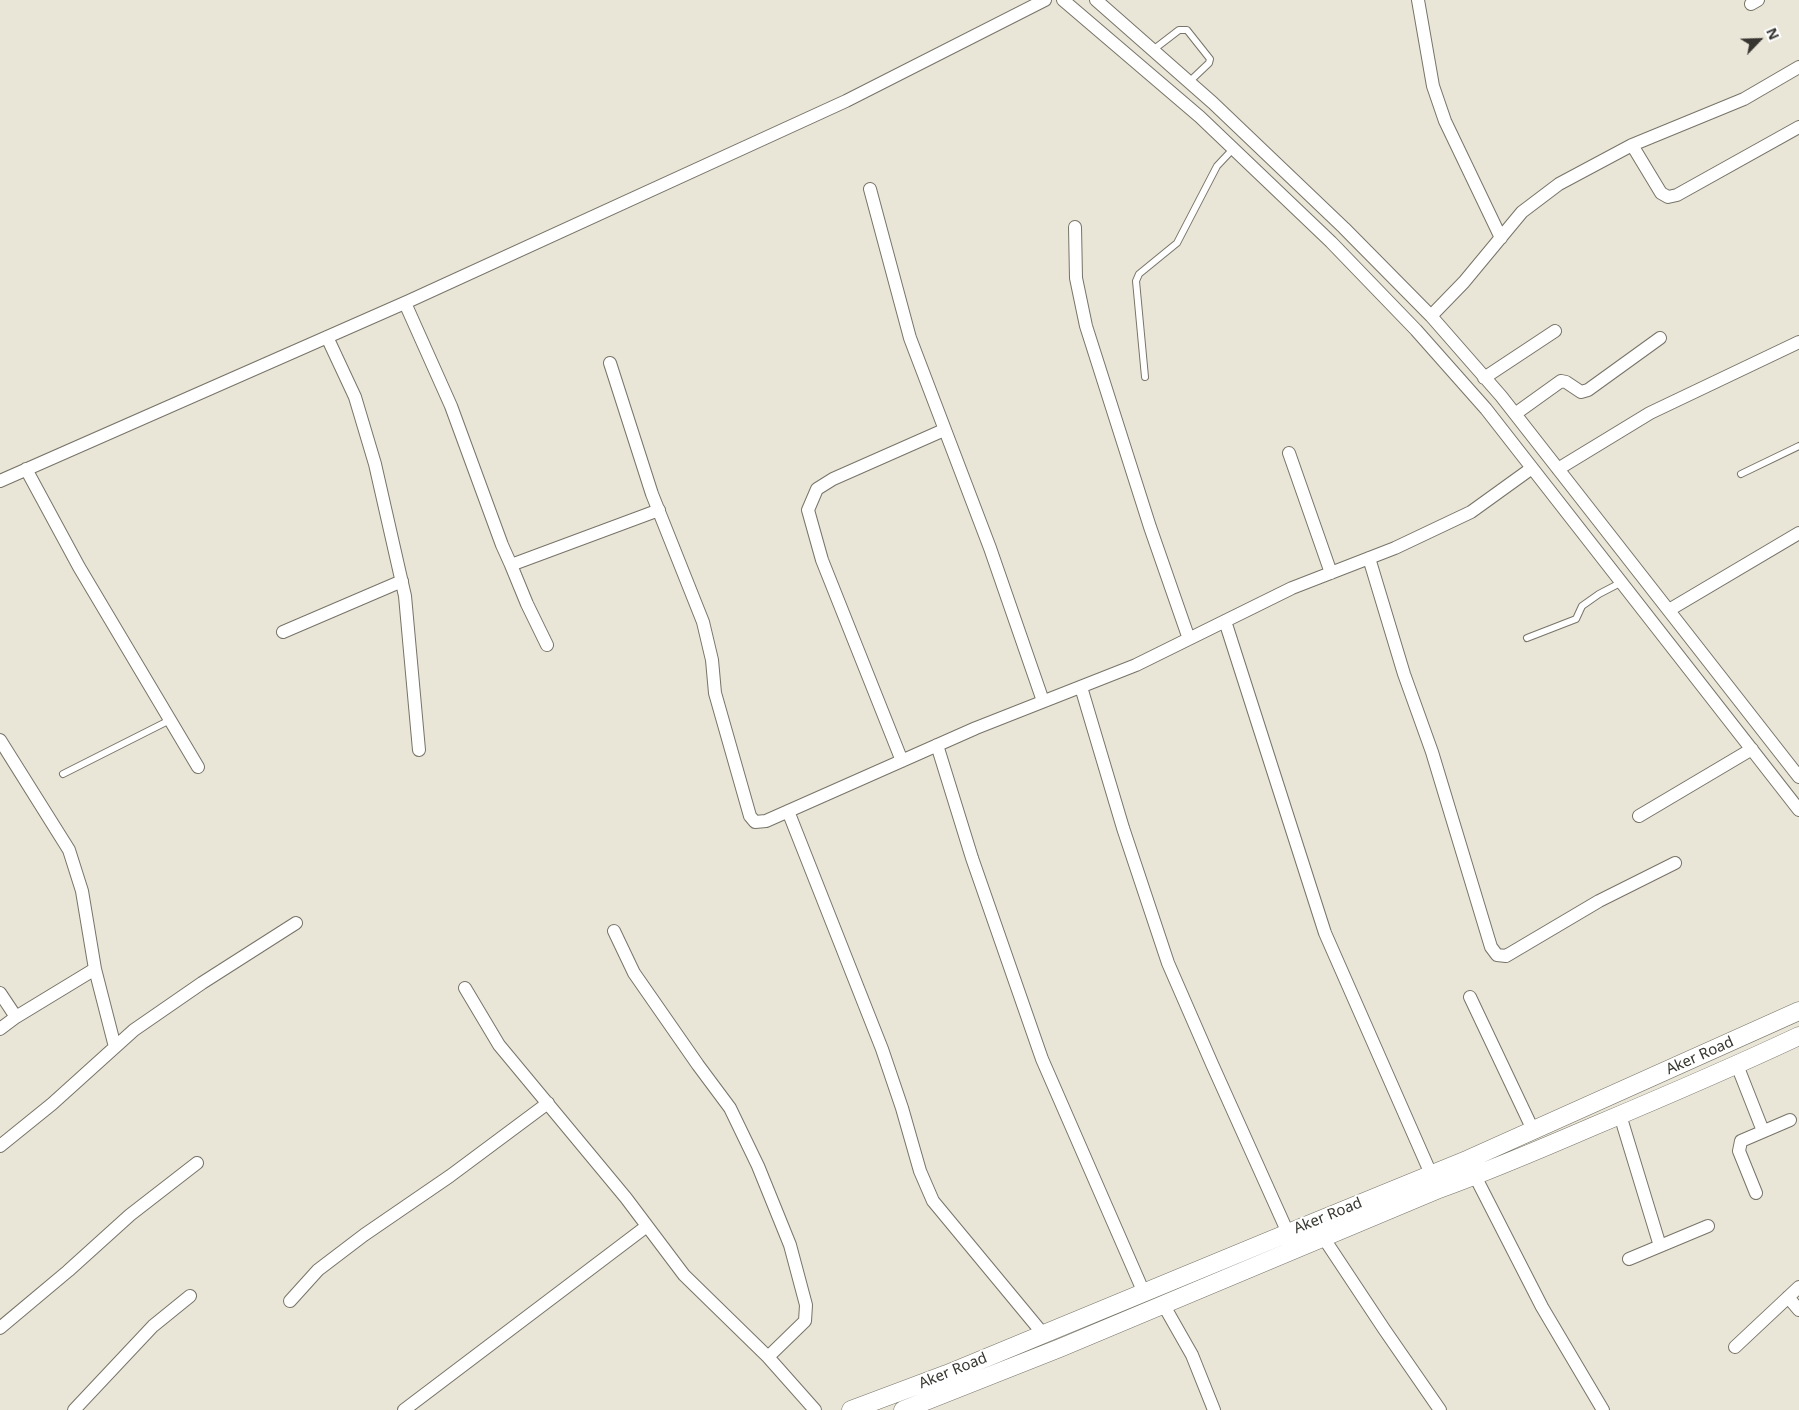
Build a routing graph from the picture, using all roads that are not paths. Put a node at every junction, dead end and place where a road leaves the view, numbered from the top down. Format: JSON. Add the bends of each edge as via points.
{"nodes":[{"id":1,"x":1045,"y":0,"type":"edge"},
{"id":2,"x":1063,"y":0,"type":"edge"},
{"id":3,"x":1096,"y":0,"type":"edge"},
{"id":4,"x":1418,"y":0,"type":"edge"},
{"id":5,"x":1153,"y":50,"type":"junction"},
{"id":6,"x":1799,"y":67,"type":"edge"},
{"id":7,"x":1189,"y":82,"type":"junction"},
{"id":8,"x":1799,"y":127,"type":"edge"},
{"id":9,"x":1632,"y":145,"type":"junction"},
{"id":10,"x":1232,"y":148,"type":"junction"},
{"id":11,"x":870,"y":189,"type":"dead end"},
{"id":12,"x":1075,"y":227,"type":"dead end"},
{"id":13,"x":1501,"y":238,"type":"junction"},
{"id":14,"x":405,"y":303,"type":"junction"},
{"id":15,"x":1431,"y":316,"type":"junction"},
{"id":16,"x":1555,"y":331,"type":"dead end"},
{"id":17,"x":327,"y":337,"type":"junction"},
{"id":18,"x":1660,"y":338,"type":"dead end"},
{"id":19,"x":1799,"y":342,"type":"edge"},
{"id":20,"x":610,"y":363,"type":"dead end"},
{"id":21,"x":1145,"y":377,"type":"dead end"},
{"id":22,"x":1484,"y":378,"type":"junction"},
{"id":23,"x":1514,"y":414,"type":"junction"},
{"id":24,"x":944,"y":430,"type":"junction"},
{"id":25,"x":1799,"y":446,"type":"edge"},
{"id":26,"x":1288,"y":453,"type":"dead end"},
{"id":27,"x":1532,"y":468,"type":"junction"},
{"id":28,"x":1558,"y":469,"type":"junction"},
{"id":29,"x":26,"y":470,"type":"junction"},
{"id":30,"x":1741,"y":474,"type":"dead end"},
{"id":31,"x":0,"y":481,"type":"edge"},
{"id":32,"x":659,"y":510,"type":"junction"},
{"id":33,"x":1799,"y":533,"type":"edge"},
{"id":34,"x":1369,"y":558,"type":"junction"},
{"id":35,"x":512,"y":565,"type":"junction"},
{"id":36,"x":1331,"y":573,"type":"junction"},
{"id":37,"x":402,"y":580,"type":"junction"},
{"id":38,"x":1622,"y":582,"type":"junction"},
{"id":39,"x":1669,"y":610,"type":"junction"},
{"id":40,"x":1225,"y":621,"type":"junction"},
{"id":41,"x":283,"y":632,"type":"dead end"},
{"id":42,"x":1527,"y":638,"type":"dead end"},
{"id":43,"x":1189,"y":639,"type":"junction"},
{"id":44,"x":547,"y":645,"type":"dead end"},
{"id":45,"x":1081,"y":687,"type":"junction"},
{"id":46,"x":1043,"y":702,"type":"junction"},
{"id":47,"x":170,"y":720,"type":"junction"},
{"id":48,"x":0,"y":740,"type":"edge"},
{"id":49,"x":937,"y":745,"type":"junction"},
{"id":50,"x":1752,"y":749,"type":"junction"},
{"id":51,"x":419,"y":750,"type":"dead end"},
{"id":52,"x":902,"y":760,"type":"junction"},
{"id":53,"x":198,"y":767,"type":"dead end"},
{"id":54,"x":63,"y":774,"type":"dead end"},
{"id":55,"x":1799,"y":777,"type":"edge"},
{"id":56,"x":1799,"y":810,"type":"edge"},
{"id":57,"x":788,"y":812,"type":"junction"},
{"id":58,"x":1639,"y":816,"type":"dead end"},
{"id":59,"x":1674,"y":863,"type":"dead end"},
{"id":60,"x":296,"y":923,"type":"dead end"},
{"id":61,"x":614,"y":931,"type":"dead end"},
{"id":62,"x":95,"y":969,"type":"junction"},
{"id":63,"x":465,"y":988,"type":"dead end"},
{"id":64,"x":0,"y":993,"type":"edge"},
{"id":65,"x":1470,"y":997,"type":"dead end"},
{"id":66,"x":1799,"y":1011,"type":"edge"},
{"id":67,"x":16,"y":1017,"type":"junction"},
{"id":68,"x":0,"y":1029,"type":"edge"},
{"id":69,"x":1799,"y":1036,"type":"edge"},
{"id":70,"x":115,"y":1047,"type":"junction"},
{"id":71,"x":1737,"y":1065,"type":"junction"},
{"id":72,"x":548,"y":1103,"type":"junction"},
{"id":73,"x":1620,"y":1115,"type":"junction"},
{"id":74,"x":1790,"y":1120,"type":"dead end"},
{"id":75,"x":1533,"y":1130,"type":"junction"},
{"id":76,"x":1763,"y":1131,"type":"junction"},
{"id":77,"x":0,"y":1146,"type":"edge"},
{"id":78,"x":197,"y":1163,"type":"dead end"},
{"id":79,"x":1431,"y":1174,"type":"junction"},
{"id":80,"x":1474,"y":1176,"type":"junction"},
{"id":81,"x":1756,"y":1193,"type":"dead end"},
{"id":82,"x":647,"y":1226,"type":"junction"},
{"id":83,"x":1708,"y":1226,"type":"dead end"},
{"id":84,"x":1288,"y":1232,"type":"junction"},
{"id":85,"x":1324,"y":1237,"type":"junction"},
{"id":86,"x":1660,"y":1246,"type":"junction"},
{"id":87,"x":1629,"y":1259,"type":"dead end"},
{"id":88,"x":1234,"y":1265,"type":"junction"},
{"id":89,"x":1799,"y":1287,"type":"edge"},
{"id":90,"x":1144,"y":1293,"type":"junction"},
{"id":91,"x":190,"y":1296,"type":"dead end"},
{"id":92,"x":1788,"y":1297,"type":"junction"},
{"id":93,"x":290,"y":1300,"type":"dead end"},
{"id":94,"x":1163,"y":1304,"type":"junction"},
{"id":95,"x":1799,"y":1310,"type":"edge"},
{"id":96,"x":0,"y":1328,"type":"edge"},
{"id":97,"x":1044,"y":1334,"type":"junction"},
{"id":98,"x":1735,"y":1347,"type":"dead end"},
{"id":99,"x":768,"y":1357,"type":"junction"},
{"id":100,"x":1434,"y":1408,"type":"edge"},
{"id":101,"x":74,"y":1410,"type":"edge"},
{"id":102,"x":404,"y":1410,"type":"edge"},
{"id":103,"x":815,"y":1410,"type":"edge"},
{"id":104,"x":851,"y":1410,"type":"edge"},
{"id":105,"x":904,"y":1410,"type":"edge"},
{"id":106,"x":1214,"y":1410,"type":"edge"},
{"id":107,"x":1603,"y":1410,"type":"edge"}],
"edges":[{"from":1,"to":14,"type":"street","via":[[846,101]]},
{"from":2,"to":10,"type":"street"},
{"from":3,"to":5,"type":"street"},
{"from":4,"to":13,"type":"street","via":[[1433,86],[1445,120]]},
{"from":5,"to":7,"type":"street"},
{"from":5,"to":7,"type":"lane","via":[[1179,30],[1187,30],[1210,59],[1210,63]]},
{"from":6,"to":9,"type":"street","via":[[1744,99]]},
{"from":7,"to":15,"type":"street","via":[[1344,228]]},
{"from":8,"to":9,"type":"street","via":[[1678,195],[1668,197],[1661,193]]},
{"from":9,"to":13,"type":"street","via":[[1559,184],[1522,212]]},
{"from":10,"to":21,"type":"lane","via":[[1218,166],[1177,243],[1139,274],[1136,281]]},
{"from":10,"to":27,"type":"street","via":[[1331,242],[1416,330],[1486,409]]},
{"from":11,"to":24,"type":"street","via":[[910,338]]},
{"from":12,"to":43,"type":"street","via":[[1076,278],[1086,326]]},
{"from":13,"to":15,"type":"street"},
{"from":14,"to":17,"type":"street"},
{"from":14,"to":35,"type":"street","via":[[451,406]]},
{"from":15,"to":22,"type":"street"},
{"from":16,"to":22,"type":"street"},
{"from":17,"to":29,"type":"street"},
{"from":17,"to":37,"type":"street","via":[[357,405],[375,464]]},
{"from":18,"to":23,"type":"street","via":[[1588,390],[1581,392],[1561,381]]},
{"from":19,"to":28,"type":"street","via":[[1650,413]]},
{"from":20,"to":32,"type":"street"},
{"from":22,"to":23,"type":"street"},
{"from":23,"to":28,"type":"street"},
{"from":24,"to":46,"type":"street","via":[[990,548]]},
{"from":24,"to":52,"type":"street","via":[[833,479],[817,489],[808,510],[822,560]]},
{"from":25,"to":30,"type":"lane"},
{"from":26,"to":36,"type":"street"},
{"from":27,"to":34,"type":"street","via":[[1471,512]]},
{"from":27,"to":38,"type":"street"},
{"from":28,"to":39,"type":"street"},
{"from":29,"to":31,"type":"street"},
{"from":29,"to":47,"type":"street"},
{"from":32,"to":35,"type":"street"},
{"from":32,"to":57,"type":"street","via":[[703,622],[712,660],[715,693],[750,816],[755,822],[766,821]]},
{"from":33,"to":39,"type":"street"},
{"from":34,"to":36,"type":"street"},
{"from":34,"to":59,"type":"street","via":[[1492,947],[1498,955],[1506,956],[1599,901]]},
{"from":35,"to":44,"type":"street"},
{"from":36,"to":40,"type":"street"},
{"from":37,"to":41,"type":"street"},
{"from":37,"to":51,"type":"street"},
{"from":38,"to":42,"type":"lane","via":[[1582,606],[1576,619]]},
{"from":38,"to":50,"type":"street"},
{"from":39,"to":55,"type":"street"},
{"from":40,"to":43,"type":"street"},
{"from":40,"to":79,"type":"street","via":[[1325,932]]},
{"from":43,"to":45,"type":"street"},
{"from":45,"to":46,"type":"street"},
{"from":45,"to":84,"type":"street","via":[[1168,963]]},
{"from":46,"to":49,"type":"street"},
{"from":47,"to":53,"type":"street"},
{"from":47,"to":54,"type":"lane"},
{"from":48,"to":62,"type":"street","via":[[69,850],[82,891]]},
{"from":49,"to":52,"type":"street"},
{"from":49,"to":90,"type":"street","via":[[972,858],[1042,1059]]},
{"from":50,"to":56,"type":"street"},
{"from":50,"to":58,"type":"street"},
{"from":52,"to":57,"type":"street"},
{"from":57,"to":97,"type":"street","via":[[882,1049],[920,1171],[933,1201]]},
{"from":60,"to":70,"type":"street","via":[[202,983]]},
{"from":61,"to":99,"type":"street","via":[[634,973],[730,1108],[790,1245],[806,1305],[805,1321]]},
{"from":62,"to":67,"type":"street"},
{"from":62,"to":70,"type":"street"},
{"from":63,"to":72,"type":"street","via":[[499,1045]]},
{"from":64,"to":67,"type":"street"},
{"from":65,"to":75,"type":"street"},
{"from":66,"to":75,"type":"street","name":"Aker Road"},
{"from":67,"to":68,"type":"street"},
{"from":69,"to":71,"type":"street","name":"Aker Road"},
{"from":70,"to":77,"type":"street"},
{"from":71,"to":73,"type":"street","name":"Aker Road"},
{"from":71,"to":76,"type":"street"},
{"from":72,"to":82,"type":"street"},
{"from":72,"to":93,"type":"street","via":[[318,1270]]},
{"from":73,"to":80,"type":"street","name":"Aker Road"},
{"from":73,"to":86,"type":"street"},
{"from":74,"to":76,"type":"street"},
{"from":75,"to":79,"type":"street","name":"Aker Road"},
{"from":76,"to":81,"type":"street","via":[[1741,1141],[1738,1146]]},
{"from":78,"to":96,"type":"street","via":[[130,1215]]},
{"from":79,"to":84,"type":"street","name":"Aker Road"},
{"from":80,"to":85,"type":"street","name":"Aker Road"},
{"from":80,"to":107,"type":"street","via":[[1542,1307]]},
{"from":82,"to":99,"type":"street","via":[[684,1275]]},
{"from":82,"to":102,"type":"street"},
{"from":83,"to":86,"type":"street"},
{"from":84,"to":88,"type":"street","name":"Aker Road"},
{"from":85,"to":88,"type":"street","name":"Aker Road"},
{"from":85,"to":100,"type":"street"},
{"from":86,"to":87,"type":"street"},
{"from":88,"to":90,"type":"street","name":"Aker Road"},
{"from":88,"to":94,"type":"street","name":"Aker Road"},
{"from":89,"to":92,"type":"street"},
{"from":90,"to":97,"type":"street","name":"Aker Road"},
{"from":91,"to":101,"type":"street","via":[[153,1326]]},
{"from":92,"to":95,"type":"street"},
{"from":92,"to":98,"type":"street"},
{"from":94,"to":105,"type":"street","name":"Aker Road"},
{"from":94,"to":106,"type":"street","via":[[1192,1355]]},
{"from":97,"to":104,"type":"street","name":"Aker Road"},
{"from":99,"to":103,"type":"street"}]}
